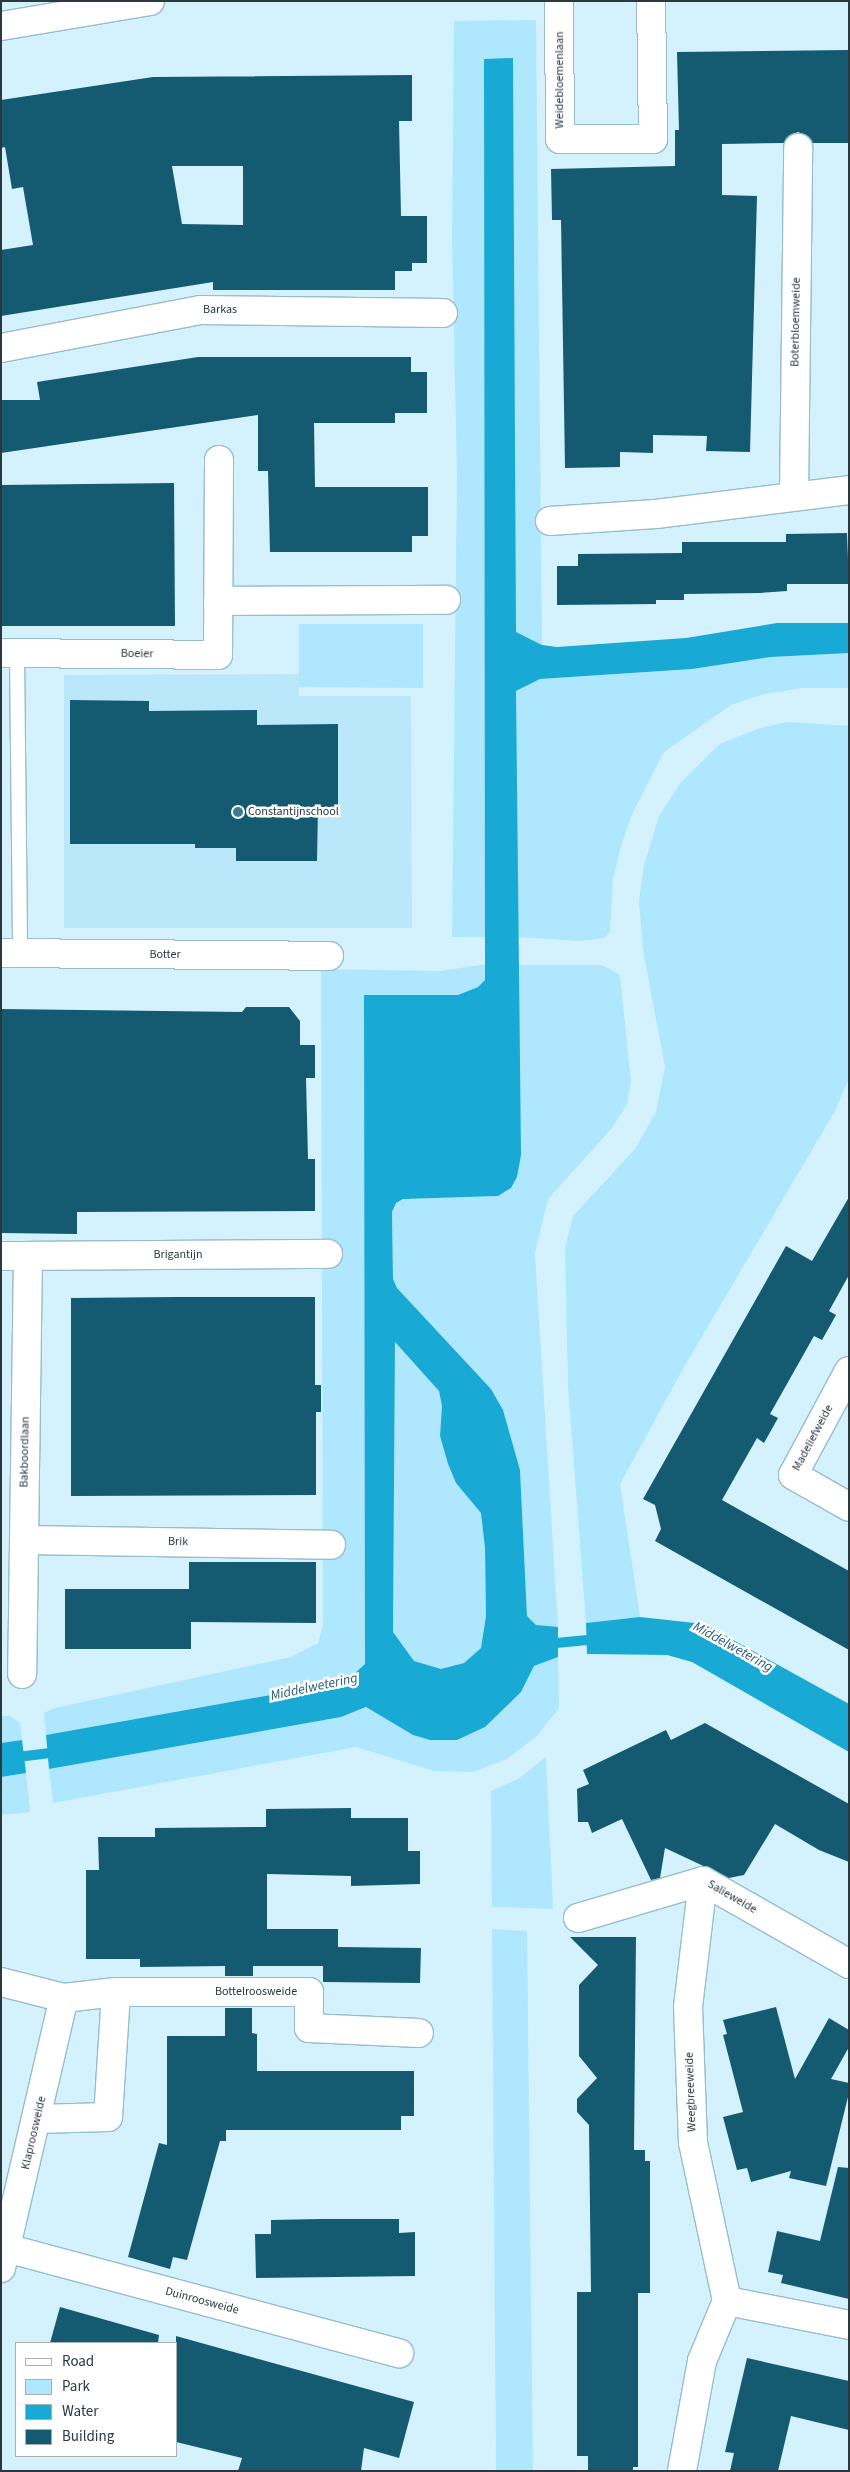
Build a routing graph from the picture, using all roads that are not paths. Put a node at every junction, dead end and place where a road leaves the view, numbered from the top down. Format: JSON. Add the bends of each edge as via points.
{"nodes":[{"id":1,"x":150,"y":1,"type":"edge"},
{"id":2,"x":560,"y":1,"type":"edge"},
{"id":3,"x":651,"y":1,"type":"edge"},
{"id":4,"x":109,"y":5,"type":"edge"},
{"id":5,"x":1,"y":26,"type":"edge"},
{"id":6,"x":798,"y":148,"type":"dead end"},
{"id":7,"x":443,"y":313,"type":"dead end"},
{"id":8,"x":1,"y":348,"type":"edge"},
{"id":9,"x":220,"y":460,"type":"dead end"},
{"id":10,"x":849,"y":490,"type":"edge"},
{"id":11,"x":794,"y":495,"type":"junction"},
{"id":12,"x":550,"y":521,"type":"dead end"},
{"id":13,"x":218,"y":600,"type":"junction"},
{"id":14,"x":446,"y":600,"type":"dead end"},
{"id":15,"x":9,"y":653,"type":"edge"},
{"id":16,"x":10,"y":953,"type":"edge"},
{"id":17,"x":329,"y":956,"type":"dead end"},
{"id":18,"x":328,"y":1254,"type":"dead end"},
{"id":19,"x":14,"y":1256,"type":"edge"},
{"id":20,"x":849,"y":1372,"type":"edge"},
{"id":21,"x":849,"y":1507,"type":"edge"},
{"id":22,"x":24,"y":1540,"type":"junction"},
{"id":23,"x":331,"y":1545,"type":"dead end"},
{"id":24,"x":22,"y":1674,"type":"dead end"},
{"id":25,"x":703,"y":1881,"type":"junction"},
{"id":26,"x":578,"y":1918,"type":"dead end"},
{"id":27,"x":849,"y":1964,"type":"edge"},
{"id":28,"x":1,"y":1982,"type":"edge"},
{"id":29,"x":116,"y":1992,"type":"junction"},
{"id":30,"x":64,"y":1998,"type":"junction"},
{"id":31,"x":419,"y":2033,"type":"dead end"},
{"id":32,"x":38,"y":2119,"type":"junction"},
{"id":33,"x":4,"y":2258,"type":"edge"},
{"id":34,"x":727,"y":2301,"type":"junction"},
{"id":35,"x":849,"y":2325,"type":"edge"},
{"id":36,"x":399,"y":2353,"type":"dead end"},
{"id":37,"x":682,"y":2471,"type":"edge"}],
"edges":[{"from":1,"to":4,"type":"street"},
{"from":2,"to":3,"type":"street","name":"Weidebloemenlaan","via":[[560,139],[653,139]]},
{"from":4,"to":5,"type":"street"},
{"from":6,"to":11,"type":"street","name":"Boterbloemweide"},
{"from":7,"to":8,"type":"street","name":"Barkas","via":[[200,310]]},
{"from":9,"to":13,"type":"street","name":"Boeier"},
{"from":10,"to":11,"type":"street"},
{"from":11,"to":12,"type":"street","via":[[656,514]]},
{"from":13,"to":14,"type":"street"},
{"from":13,"to":15,"type":"street","name":"Boeier","via":[[218,655]]},
{"from":15,"to":16,"type":"lane"},
{"from":16,"to":17,"type":"street","name":"Botter"},
{"from":18,"to":19,"type":"street","name":"Brigantijn"},
{"from":19,"to":22,"type":"street","name":"Bakboordlaan"},
{"from":20,"to":21,"type":"street","name":"Madeliefweide","via":[[793,1475]]},
{"from":22,"to":23,"type":"street","name":"Brik"},
{"from":22,"to":24,"type":"street","name":"Bakboordlaan"},
{"from":25,"to":26,"type":"street","name":"Salieweide"},
{"from":25,"to":27,"type":"street","name":"Salieweide"},
{"from":25,"to":34,"type":"street","name":"Weegbreeweide","via":[[688,2007],[693,2143]]},
{"from":28,"to":30,"type":"street"},
{"from":29,"to":30,"type":"street","name":"Bottelroosweide"},
{"from":29,"to":31,"type":"street","name":"Bottelroosweide","via":[[309,1992],[309,2028]]},
{"from":29,"to":32,"type":"street","via":[[108,2117]]},
{"from":30,"to":32,"type":"street","name":"Klaproosweide"},
{"from":32,"to":33,"type":"street","name":"Klaproosweide"},
{"from":33,"to":36,"type":"street","name":"Duinroosweide"},
{"from":34,"to":35,"type":"street"},
{"from":34,"to":37,"type":"street","via":[[702,2361]]}]}
